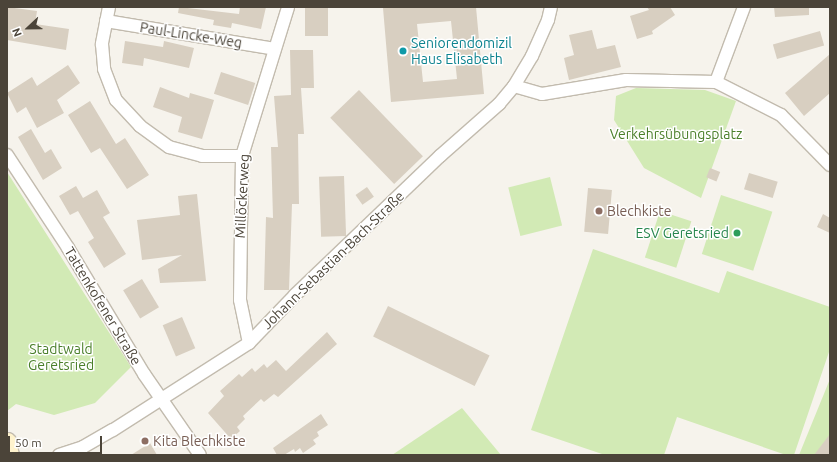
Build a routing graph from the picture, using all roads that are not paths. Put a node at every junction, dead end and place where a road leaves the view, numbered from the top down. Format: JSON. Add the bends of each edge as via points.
{"nodes":[{"id":1,"x":109,"y":7,"type":"edge"},
{"id":2,"x":288,"y":7,"type":"edge"},
{"id":3,"x":551,"y":7,"type":"edge"},
{"id":4,"x":744,"y":7,"type":"edge"},
{"id":5,"x":106,"y":21,"type":"junction"},
{"id":6,"x":275,"y":48,"type":"junction"},
{"id":7,"x":716,"y":82,"type":"junction"},
{"id":8,"x":514,"y":86,"type":"junction"},
{"id":9,"x":7,"y":155,"type":"edge"},
{"id":10,"x":242,"y":156,"type":"junction"},
{"id":11,"x":830,"y":165,"type":"edge"},
{"id":12,"x":249,"y":343,"type":"junction"},
{"id":13,"x":161,"y":400,"type":"junction"},
{"id":14,"x":7,"y":441,"type":"edge"},
{"id":15,"x":10,"y":455,"type":"edge"},
{"id":16,"x":59,"y":455,"type":"edge"},
{"id":17,"x":200,"y":455,"type":"edge"}],
"edges":[{"from":1,"to":5,"type":"street"},
{"from":2,"to":6,"type":"street","name":"Millöckerweg"},
{"from":3,"to":8,"type":"street","name":"Johann-Sebastian-Bach-Straße","via":[[532,56]]},
{"from":4,"to":7,"type":"street"},
{"from":5,"to":6,"type":"street","name":"Paul-Lincke-Weg"},
{"from":5,"to":10,"type":"street","via":[[102,44],[104,69],[116,100],[140,126],[176,148],[202,156]]},
{"from":6,"to":10,"type":"street","name":"Millöckerweg"},
{"from":7,"to":8,"type":"street","via":[[626,80],[542,94]]},
{"from":7,"to":11,"type":"street","via":[[781,115]]},
{"from":8,"to":12,"type":"street","name":"Johann-Sebastian-Bach-Straße","via":[[499,104],[435,161],[295,295]]},
{"from":9,"to":13,"type":"street","name":"Tattenkofener Straße","via":[[68,248]]},
{"from":10,"to":12,"type":"street","name":"Millöckerweg","via":[[240,300]]},
{"from":12,"to":13,"type":"street","name":"Johann-Sebastian-Bach-Straße"},
{"from":13,"to":16,"type":"street","name":"Johann-Sebastian-Bach-Straße","via":[[83,447]]},
{"from":13,"to":17,"type":"street","name":"Tattenkofener Straße"},
{"from":14,"to":15,"type":"main road"}]}
